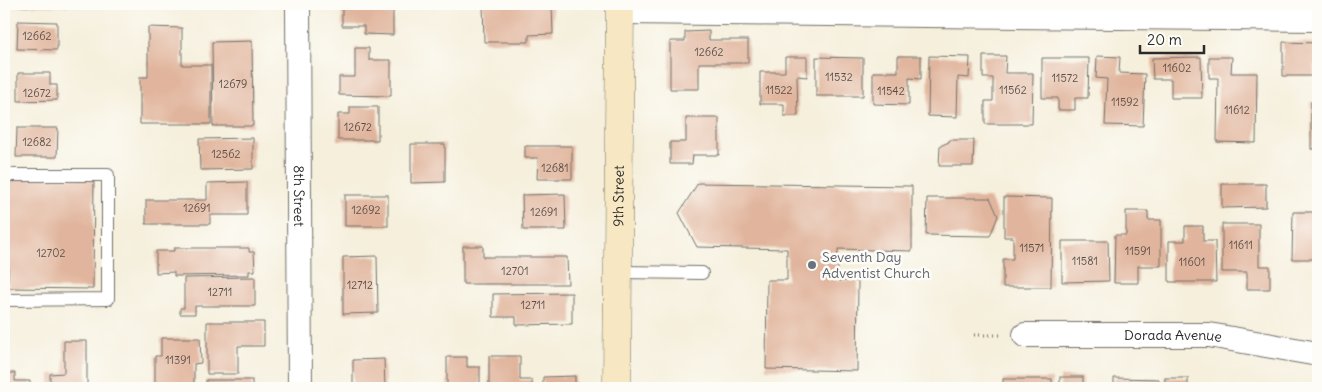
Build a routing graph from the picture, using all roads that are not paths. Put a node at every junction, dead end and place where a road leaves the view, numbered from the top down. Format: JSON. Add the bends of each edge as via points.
{"nodes":[{"id":1,"x":298,"y":4,"type":"edge"},
{"id":2,"x":620,"y":8,"type":"edge"},
{"id":3,"x":1318,"y":19,"type":"edge"},
{"id":4,"x":4,"y":175,"type":"edge"},
{"id":5,"x":617,"y":272,"type":"junction"},
{"id":6,"x":702,"y":273,"type":"dead end"},
{"id":7,"x":4,"y":300,"type":"edge"},
{"id":8,"x":1025,"y":335,"type":"road end"},
{"id":9,"x":1318,"y":354,"type":"edge"},
{"id":10,"x":300,"y":388,"type":"edge"},
{"id":11,"x":617,"y":388,"type":"edge"}],
"edges":[{"from":1,"to":10,"type":"street","name":"8th Street"},
{"from":2,"to":3,"type":"street"},
{"from":2,"to":5,"type":"street","name":"9th Street"},
{"from":4,"to":7,"type":"lane","via":[[108,175],[108,299]]},
{"from":5,"to":6,"type":"lane"},
{"from":5,"to":11,"type":"street","name":"9th Street"},
{"from":8,"to":9,"type":"street","name":"Dorada Avenue","via":[[1209,335]]}]}
